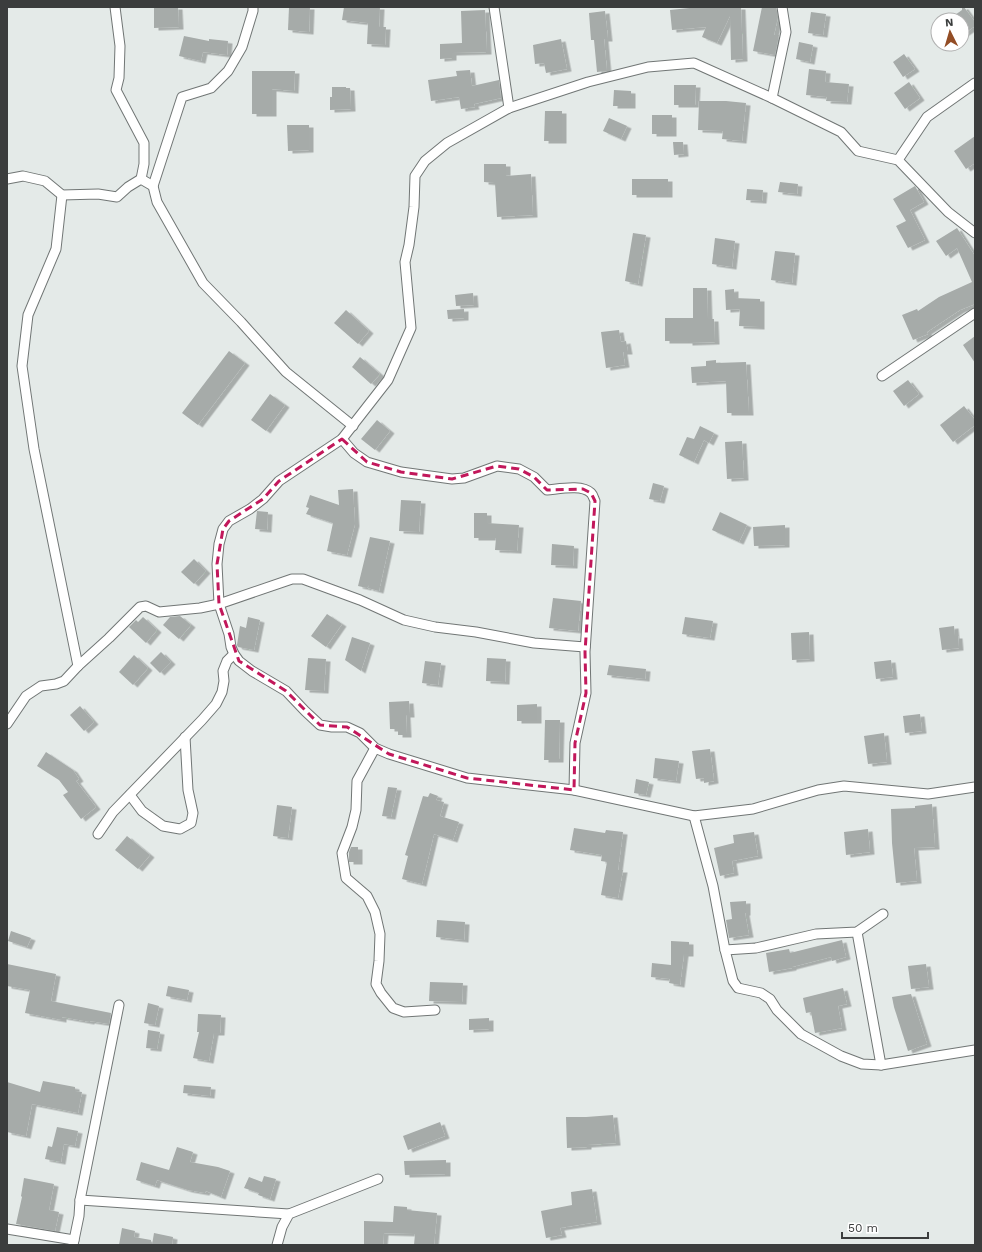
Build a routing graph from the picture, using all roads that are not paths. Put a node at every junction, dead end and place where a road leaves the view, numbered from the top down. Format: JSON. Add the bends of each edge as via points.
{"nodes":[{"id":1,"x":115,"y":7,"type":"edge"},
{"id":2,"x":254,"y":7,"type":"edge"},
{"id":3,"x":494,"y":7,"type":"edge"},
{"id":4,"x":782,"y":7,"type":"edge"},
{"id":5,"x":975,"y":83,"type":"edge"},
{"id":6,"x":772,"y":98,"type":"junction"},
{"id":7,"x":509,"y":108,"type":"junction"},
{"id":8,"x":898,"y":160,"type":"junction"},
{"id":9,"x":7,"y":179,"type":"edge"},
{"id":10,"x":141,"y":179,"type":"junction"},
{"id":11,"x":153,"y":186,"type":"junction"},
{"id":12,"x":62,"y":195,"type":"junction"},
{"id":13,"x":975,"y":233,"type":"edge"},
{"id":14,"x":975,"y":313,"type":"edge"},
{"id":15,"x":882,"y":376,"type":"dead end"},
{"id":16,"x":353,"y":426,"type":"junction"},
{"id":17,"x":342,"y":439,"type":"junction"},
{"id":18,"x":219,"y":604,"type":"junction"},
{"id":19,"x":585,"y":647,"type":"junction"},
{"id":20,"x":234,"y":654,"type":"junction"},
{"id":21,"x":78,"y":666,"type":"junction"},
{"id":22,"x":7,"y":724,"type":"edge"},
{"id":23,"x":185,"y":738,"type":"junction"},
{"id":24,"x":375,"y":748,"type":"junction"},
{"id":25,"x":975,"y":787,"type":"edge"},
{"id":26,"x":574,"y":790,"type":"junction"},
{"id":27,"x":130,"y":795,"type":"junction"},
{"id":28,"x":694,"y":816,"type":"junction"},
{"id":29,"x":98,"y":834,"type":"dead end"},
{"id":30,"x":883,"y":914,"type":"dead end"},
{"id":31,"x":857,"y":932,"type":"junction"},
{"id":32,"x":725,"y":950,"type":"junction"},
{"id":33,"x":120,"y":1005,"type":"dead end"},
{"id":34,"x":435,"y":1010,"type":"dead end"},
{"id":35,"x":975,"y":1050,"type":"edge"},
{"id":36,"x":881,"y":1065,"type":"junction"},
{"id":37,"x":378,"y":1179,"type":"dead end"},
{"id":38,"x":80,"y":1200,"type":"junction"},
{"id":39,"x":290,"y":1214,"type":"junction"},
{"id":40,"x":7,"y":1228,"type":"edge"},
{"id":41,"x":74,"y":1243,"type":"edge"},
{"id":42,"x":278,"y":1245,"type":"edge"}],
"edges":[{"from":1,"to":10,"type":"street","via":[[120,46],[116,90],[144,143]]},
{"from":2,"to":11,"type":"street","via":[[242,47],[228,71],[211,88],[182,97]]},
{"from":3,"to":7,"type":"street"},
{"from":4,"to":6,"type":"street","via":[[786,32]]},
{"from":5,"to":8,"type":"street","via":[[927,117]]},
{"from":6,"to":7,"type":"street","via":[[694,63],[648,67],[588,82]]},
{"from":6,"to":8,"type":"street","via":[[841,132],[858,151]]},
{"from":7,"to":16,"type":"street","via":[[448,143],[425,162],[415,176],[410,245],[405,262],[411,328],[388,380]]},
{"from":8,"to":13,"type":"street","via":[[948,212]]},
{"from":9,"to":12,"type":"street","via":[[23,176],[45,181]]},
{"from":10,"to":11,"type":"street"},
{"from":10,"to":12,"type":"street","via":[[117,197],[98,194]]},
{"from":11,"to":16,"type":"street","via":[[157,202],[203,283],[286,372]]},
{"from":12,"to":21,"type":"street","via":[[56,249],[28,315],[22,366],[34,449]]},
{"from":14,"to":15,"type":"street"},
{"from":16,"to":17,"type":"street"},
{"from":17,"to":18,"type":"street","via":[[279,481],[250,509],[229,520],[218,544]]},
{"from":17,"to":19,"type":"street","via":[[354,453],[367,462],[401,472],[452,479],[464,478],[498,466],[519,469],[534,477],[547,490],[570,488],[583,489],[591,493],[595,501]]},
{"from":18,"to":19,"type":"street","via":[[292,579],[303,579],[404,620],[534,643]]},
{"from":18,"to":20,"type":"street"},
{"from":18,"to":21,"type":"street","via":[[160,612],[146,606],[140,607]]},
{"from":19,"to":26,"type":"street","via":[[586,693],[575,743]]},
{"from":20,"to":23,"type":"street","via":[[227,661],[223,671],[222,692],[216,704]]},
{"from":20,"to":24,"type":"street","via":[[252,671],[286,691],[320,725],[347,727],[360,733]]},
{"from":21,"to":22,"type":"street","via":[[64,681],[41,686],[26,696]]},
{"from":23,"to":27,"type":"street"},
{"from":23,"to":27,"type":"street","via":[[188,790],[193,813],[191,823],[180,829],[163,826],[142,811]]},
{"from":24,"to":26,"type":"street","via":[[467,778]]},
{"from":24,"to":34,"type":"street","via":[[357,781],[356,810],[342,853],[346,878],[366,896],[375,912],[380,934],[376,984],[381,993],[393,1008],[404,1012]]},
{"from":25,"to":28,"type":"street","via":[[928,794],[844,786],[818,790],[753,809]]},
{"from":26,"to":28,"type":"street"},
{"from":27,"to":29,"type":"street","via":[[113,812]]},
{"from":28,"to":32,"type":"street","via":[[713,886]]},
{"from":30,"to":31,"type":"street"},
{"from":31,"to":32,"type":"street","via":[[816,934],[756,948]]},
{"from":31,"to":36,"type":"street"},
{"from":32,"to":36,"type":"street","via":[[733,981],[738,988],[760,993],[770,999],[777,1010],[801,1034],[862,1064]]},
{"from":33,"to":38,"type":"street"},
{"from":35,"to":36,"type":"street"},
{"from":37,"to":39,"type":"street"},
{"from":38,"to":39,"type":"street"},
{"from":38,"to":41,"type":"street"},
{"from":39,"to":42,"type":"street","via":[[282,1227]]},
{"from":40,"to":41,"type":"street"}]}
